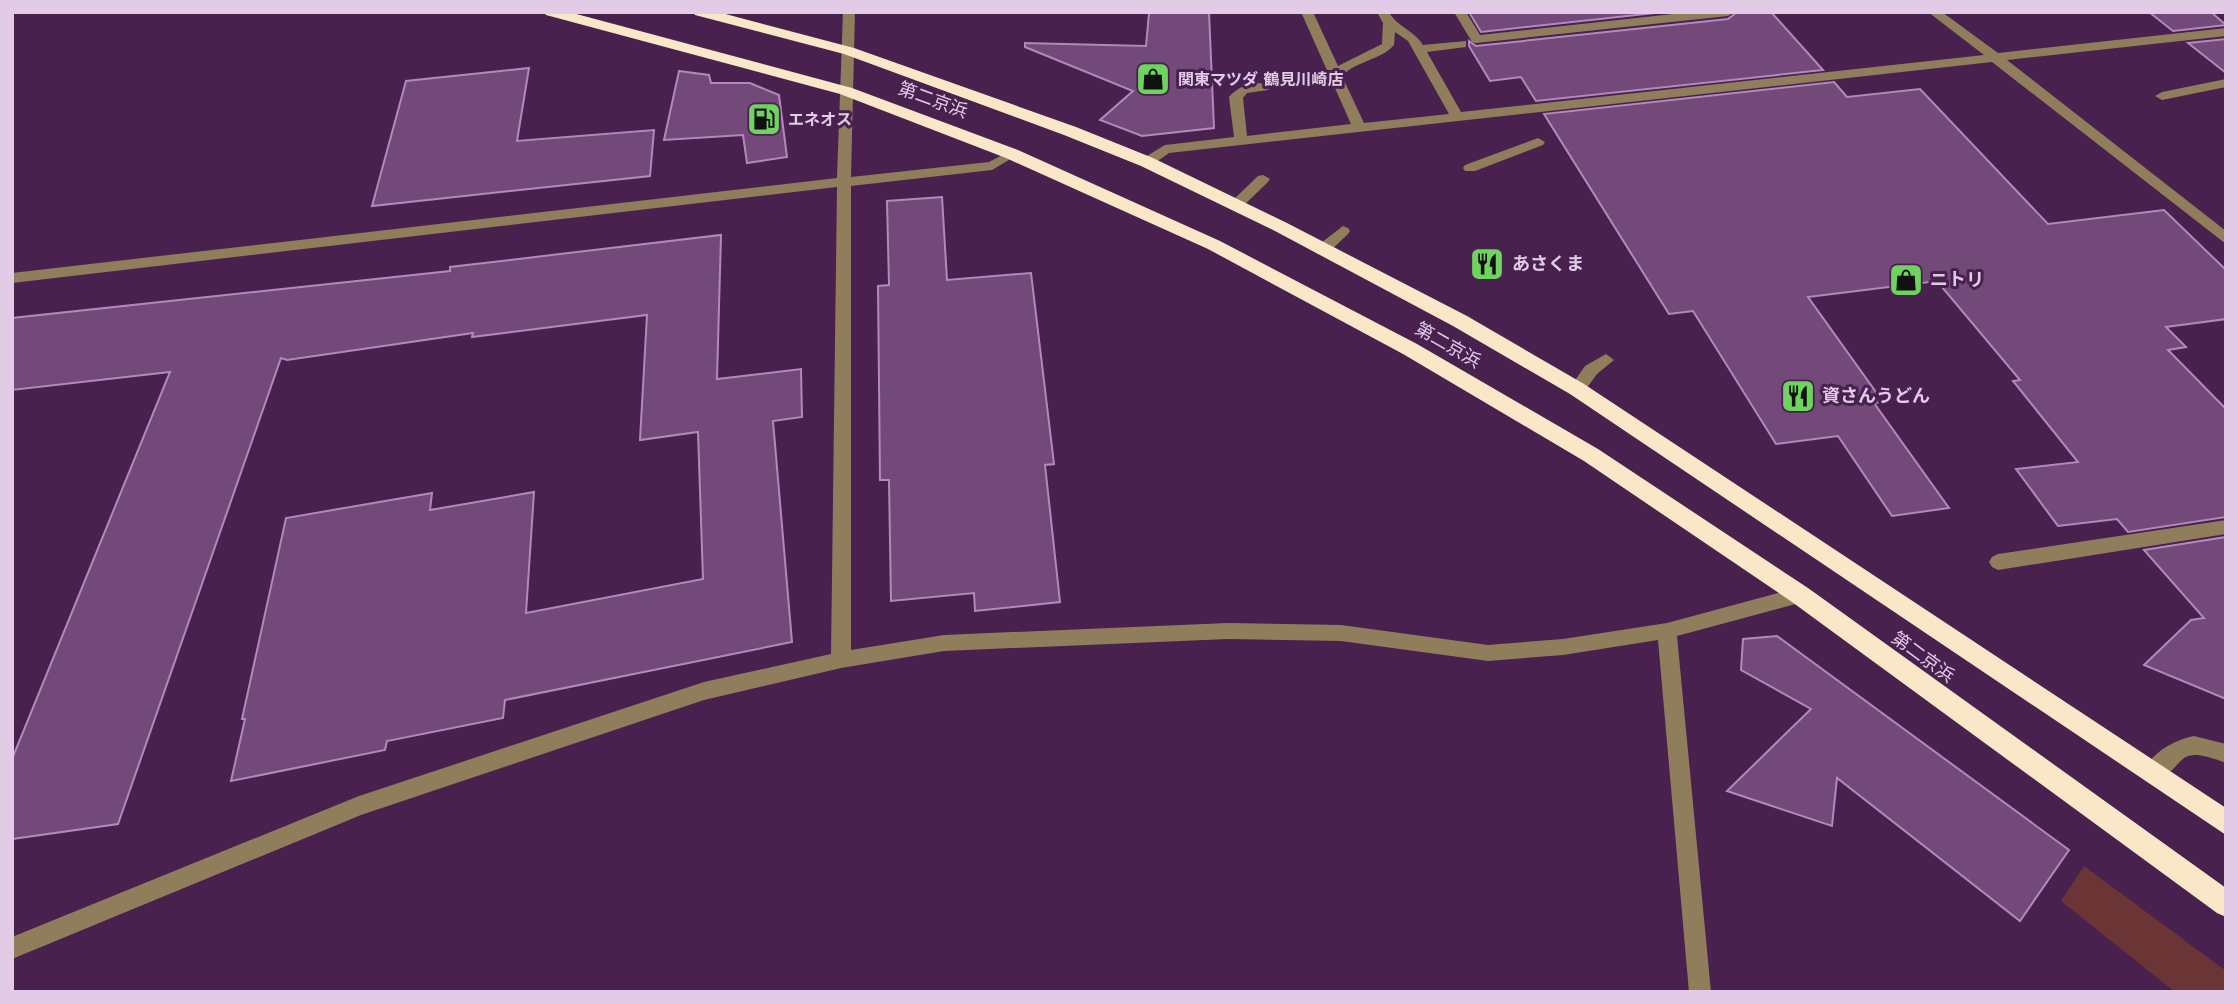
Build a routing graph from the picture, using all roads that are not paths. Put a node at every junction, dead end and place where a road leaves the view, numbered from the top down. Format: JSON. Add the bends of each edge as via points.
{"nodes":[{"id":1,"x":551,"y":12,"type":"edge"},
{"id":2,"x":700,"y":12,"type":"edge"},
{"id":3,"x":849,"y":12,"type":"edge"},
{"id":4,"x":1307,"y":12,"type":"edge"},
{"id":5,"x":1460,"y":12,"type":"edge"},
{"id":6,"x":1728,"y":12,"type":"edge"},
{"id":7,"x":1934,"y":12,"type":"edge"},
{"id":8,"x":1386,"y":18,"type":"edge"},
{"id":9,"x":2226,"y":32,"type":"edge"},
{"id":10,"x":1462,"y":44,"type":"dead end"},
{"id":11,"x":1322,"y":46,"type":"junction"},
{"id":12,"x":1419,"y":48,"type":"junction"},
{"id":13,"x":849,"y":51,"type":"junction"},
{"id":14,"x":1994,"y":57,"type":"junction"},
{"id":15,"x":1356,"y":59,"type":"junction"},
{"id":16,"x":1336,"y":75,"type":"junction"},
{"id":17,"x":2226,"y":83,"type":"edge"},
{"id":18,"x":1263,"y":87,"type":"dead end"},
{"id":19,"x":846,"y":91,"type":"junction"},
{"id":20,"x":2162,"y":96,"type":"dead end"},
{"id":21,"x":1457,"y":116,"type":"junction"},
{"id":22,"x":1359,"y":127,"type":"junction"},
{"id":23,"x":1241,"y":141,"type":"junction"},
{"id":24,"x":1538,"y":142,"type":"dead end"},
{"id":25,"x":1012,"y":154,"type":"junction"},
{"id":26,"x":1147,"y":162,"type":"junction"},
{"id":27,"x":1470,"y":168,"type":"dead end"},
{"id":28,"x":1263,"y":179,"type":"dead end"},
{"id":29,"x":844,"y":182,"type":"junction"},
{"id":30,"x":1235,"y":206,"type":"junction"},
{"id":31,"x":1343,"y":231,"type":"dead end"},
{"id":32,"x":2226,"y":239,"type":"edge"},
{"id":33,"x":1322,"y":250,"type":"junction"},
{"id":34,"x":12,"y":278,"type":"edge"},
{"id":35,"x":1606,"y":360,"type":"dead end"},
{"id":36,"x":1577,"y":389,"type":"junction"},
{"id":37,"x":2226,"y":527,"type":"edge"},
{"id":38,"x":1998,"y":562,"type":"dead end"},
{"id":39,"x":1800,"y":595,"type":"junction"},
{"id":40,"x":1667,"y":631,"type":"junction"},
{"id":41,"x":841,"y":660,"type":"junction"},
{"id":42,"x":2226,"y":754,"type":"edge"},
{"id":43,"x":2153,"y":772,"type":"junction"},
{"id":44,"x":2226,"y":823,"type":"edge"},
{"id":45,"x":2226,"y":904,"type":"edge"},
{"id":46,"x":12,"y":948,"type":"edge"},
{"id":47,"x":1700,"y":992,"type":"edge"}],
"edges":[{"from":1,"to":19,"type":"highway","name":"第二京浜"},
{"from":2,"to":13,"type":"highway","name":"第二京浜"},
{"from":3,"to":13,"type":"street"},
{"from":4,"to":11,"type":"street"},
{"from":5,"to":6,"type":"street","via":[[1476,39]]},
{"from":7,"to":14,"type":"street"},
{"from":8,"to":12,"type":"street"},
{"from":8,"to":15,"type":"street","via":[[1388,45],[1382,52]]},
{"from":9,"to":14,"type":"street"},
{"from":10,"to":12,"type":"street"},
{"from":11,"to":15,"type":"street"},
{"from":11,"to":16,"type":"street"},
{"from":12,"to":21,"type":"street"},
{"from":13,"to":19,"type":"street"},
{"from":13,"to":26,"type":"highway","name":"第二京浜"},
{"from":14,"to":21,"type":"street"},
{"from":14,"to":32,"type":"street"},
{"from":15,"to":16,"type":"street"},
{"from":16,"to":22,"type":"street"},
{"from":17,"to":20,"type":"street"},
{"from":18,"to":23,"type":"street","via":[[1243,90],[1236,97]]},
{"from":19,"to":25,"type":"highway","name":"第二京浜"},
{"from":19,"to":29,"type":"street"},
{"from":21,"to":22,"type":"street"},
{"from":22,"to":23,"type":"street"},
{"from":23,"to":26,"type":"street","via":[[1165,149]]},
{"from":24,"to":27,"type":"street"},
{"from":25,"to":29,"type":"street","via":[[992,166]]},
{"from":25,"to":39,"type":"highway","name":"第二京浜","via":[[1214,245],[1410,349],[1591,455]]},
{"from":26,"to":30,"type":"highway","name":"第二京浜"},
{"from":28,"to":30,"type":"street"},
{"from":29,"to":34,"type":"street"},
{"from":29,"to":41,"type":"street"},
{"from":30,"to":33,"type":"highway","name":"第二京浜"},
{"from":31,"to":33,"type":"street"},
{"from":33,"to":36,"type":"highway","name":"第二京浜","via":[[1460,321]]},
{"from":35,"to":36,"type":"street","via":[[1591,370]]},
{"from":36,"to":43,"type":"highway","name":"第二京浜"},
{"from":37,"to":38,"type":"street"},
{"from":39,"to":40,"type":"street"},
{"from":39,"to":45,"type":"highway","name":"第二京浜"},
{"from":40,"to":41,"type":"street","via":[[1488,653],[1341,633],[1228,631],[944,642]]},
{"from":40,"to":47,"type":"street"},
{"from":41,"to":46,"type":"street","via":[[704,691],[359,806]]},
{"from":42,"to":43,"type":"street","via":[[2193,744],[2175,750]]},
{"from":43,"to":44,"type":"highway","name":"第二京浜"}]}
